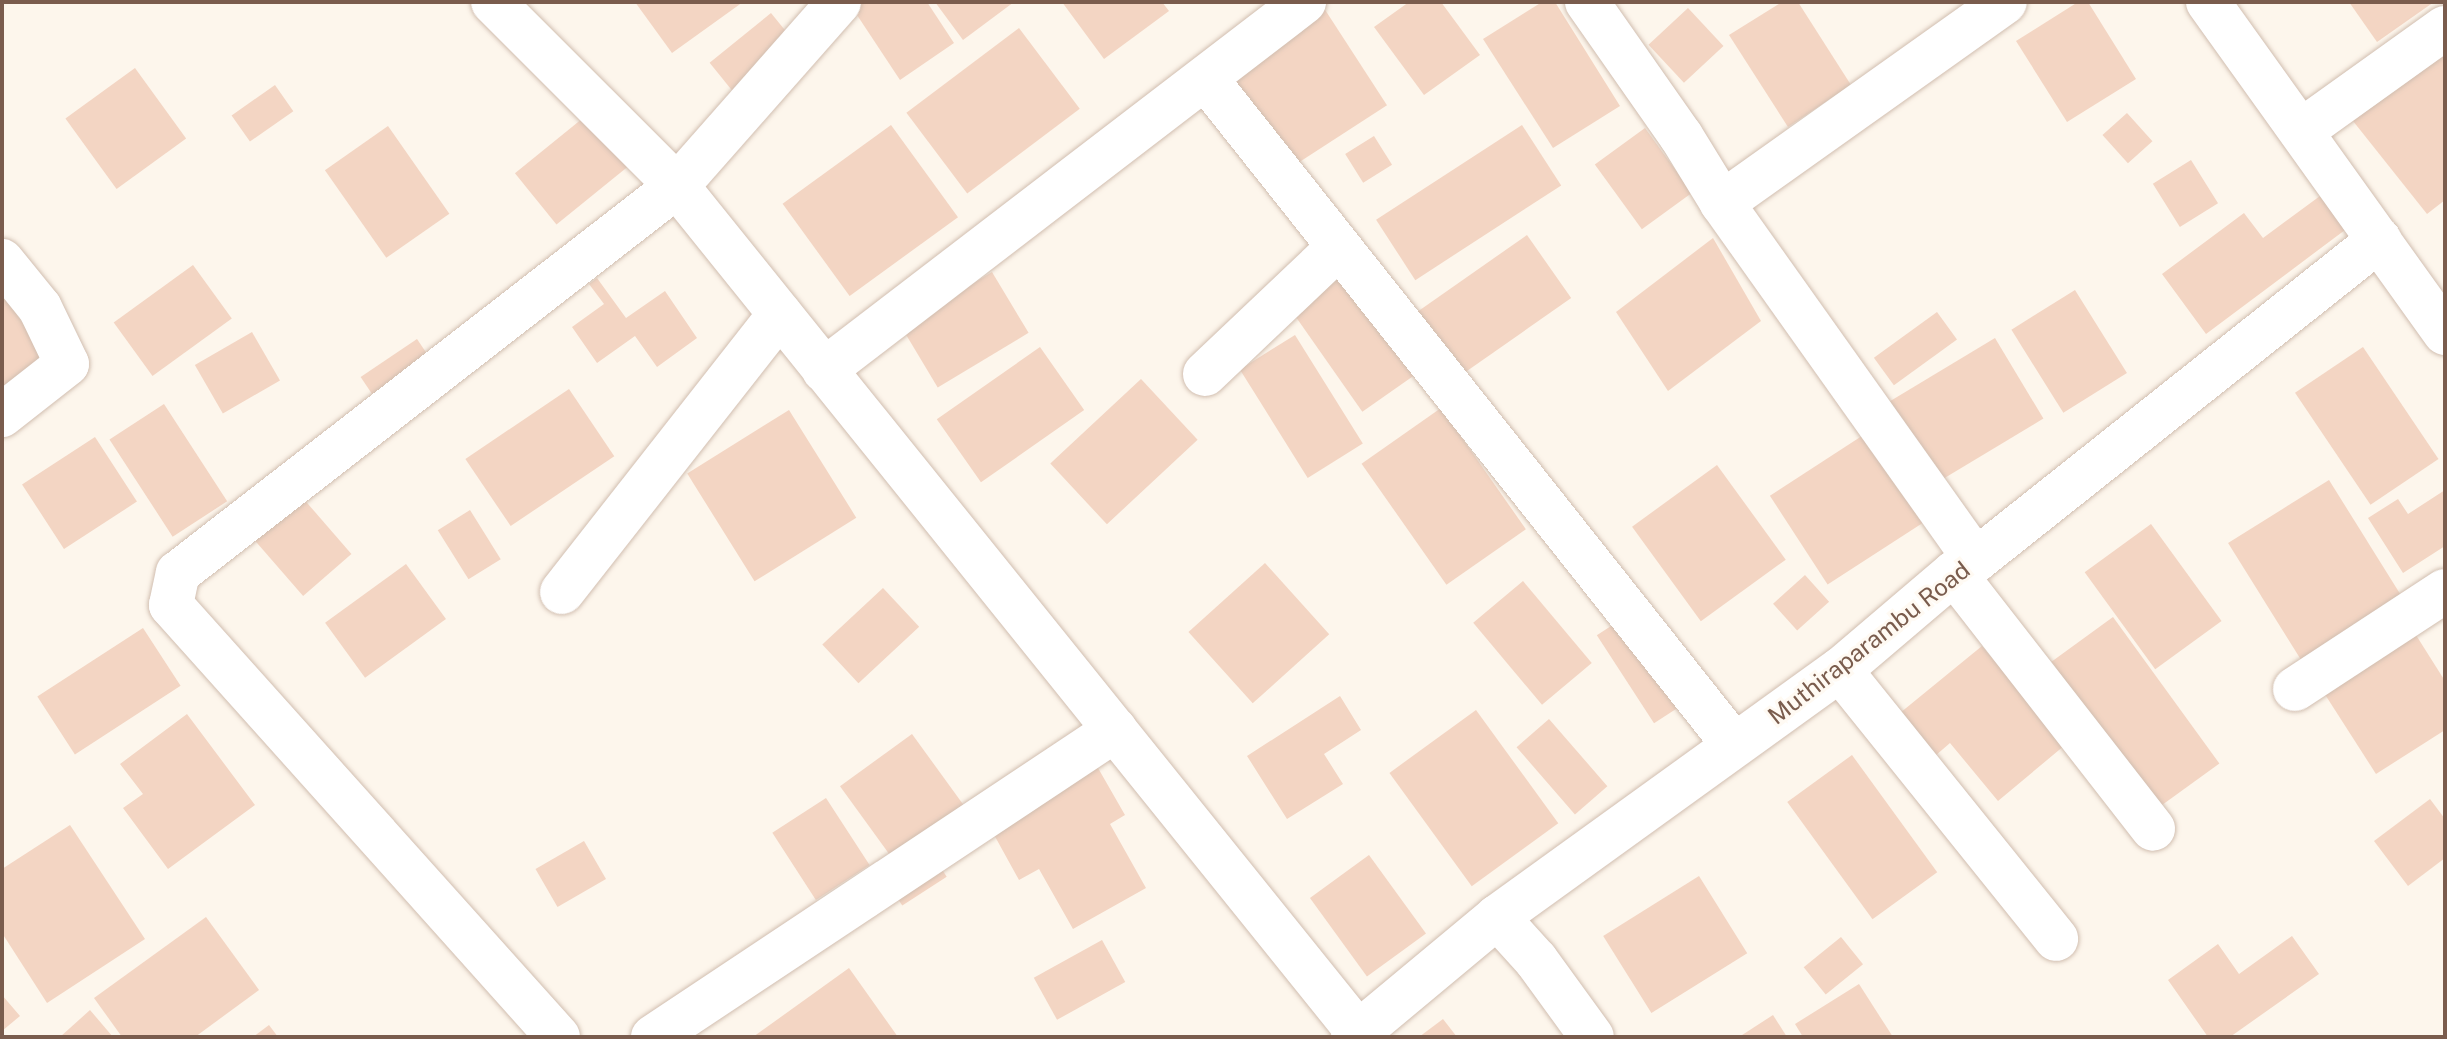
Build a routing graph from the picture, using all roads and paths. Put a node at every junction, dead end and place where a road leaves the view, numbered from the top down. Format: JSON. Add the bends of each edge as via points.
{"nodes":[{"id":1,"x":493,"y":2,"type":"edge"},
{"id":2,"x":839,"y":2,"type":"edge"},
{"id":3,"x":1304,"y":2,"type":"edge"},
{"id":4,"x":1587,"y":2,"type":"edge"},
{"id":5,"x":2005,"y":2,"type":"edge"},
{"id":6,"x":2208,"y":2,"type":"edge"},
{"id":7,"x":2445,"y":28,"type":"edge"},
{"id":8,"x":1206,"y":79,"type":"junction"},
{"id":9,"x":2301,"y":131,"type":"junction"},
{"id":10,"x":677,"y":186,"type":"junction"},
{"id":11,"x":1722,"y":203,"type":"junction"},
{"id":12,"x":2379,"y":240,"type":"junction"},
{"id":13,"x":1338,"y":248,"type":"junction"},
{"id":14,"x":2,"y":261,"type":"edge"},
{"id":15,"x":780,"y":314,"type":"junction"},
{"id":16,"x":2445,"y":333,"type":"edge"},
{"id":17,"x":824,"y":370,"type":"junction"},
{"id":18,"x":1205,"y":374,"type":"dead end"},
{"id":19,"x":2,"y":415,"type":"edge"},
{"id":20,"x":1965,"y":566,"type":"junction"},
{"id":21,"x":2445,"y":591,"type":"edge"},
{"id":22,"x":562,"y":592,"type":"dead end"},
{"id":23,"x":1840,"y":670,"type":"junction"},
{"id":24,"x":2295,"y":689,"type":"dead end"},
{"id":25,"x":1115,"y":730,"type":"junction"},
{"id":26,"x":1734,"y":745,"type":"junction"},
{"id":27,"x":2153,"y":829,"type":"dead end"},
{"id":28,"x":1497,"y":917,"type":"junction"},
{"id":29,"x":2056,"y":939,"type":"dead end"},
{"id":30,"x":1355,"y":1034,"type":"edge"},
{"id":31,"x":558,"y":1037,"type":"edge"},
{"id":32,"x":653,"y":1037,"type":"edge"},
{"id":33,"x":1592,"y":1037,"type":"edge"}],
"edges":[{"from":1,"to":10,"type":"street"},
{"from":2,"to":10,"type":"street"},
{"from":3,"to":8,"type":"street"},
{"from":4,"to":11,"type":"street"},
{"from":5,"to":11,"type":"street"},
{"from":6,"to":9,"type":"street"},
{"from":7,"to":9,"type":"street"},
{"from":8,"to":13,"type":"street"},
{"from":8,"to":17,"type":"street"},
{"from":9,"to":12,"type":"street"},
{"from":10,"to":15,"type":"street"},
{"from":10,"to":31,"type":"street","via":[[178,573],[171,605]]},
{"from":11,"to":20,"type":"street"},
{"from":12,"to":16,"type":"street"},
{"from":12,"to":20,"type":"street","name":"Muthiraparambu Road"},
{"from":13,"to":18,"type":"street"},
{"from":13,"to":26,"type":"street"},
{"from":14,"to":19,"type":"street","via":[[40,308],[67,364]]},
{"from":15,"to":17,"type":"street"},
{"from":15,"to":22,"type":"street"},
{"from":17,"to":25,"type":"street"},
{"from":20,"to":23,"type":"street","name":"Muthiraparambu Road"},
{"from":20,"to":27,"type":"street"},
{"from":21,"to":24,"type":"street"},
{"from":23,"to":26,"type":"street","name":"Muthiraparambu Road"},
{"from":23,"to":29,"type":"street"},
{"from":25,"to":30,"type":"street"},
{"from":25,"to":32,"type":"street"},
{"from":26,"to":28,"type":"street","name":"Muthiraparambu Road"},
{"from":28,"to":30,"type":"street","name":"Muthiraparambu Road"},
{"from":28,"to":33,"type":"street"}]}
